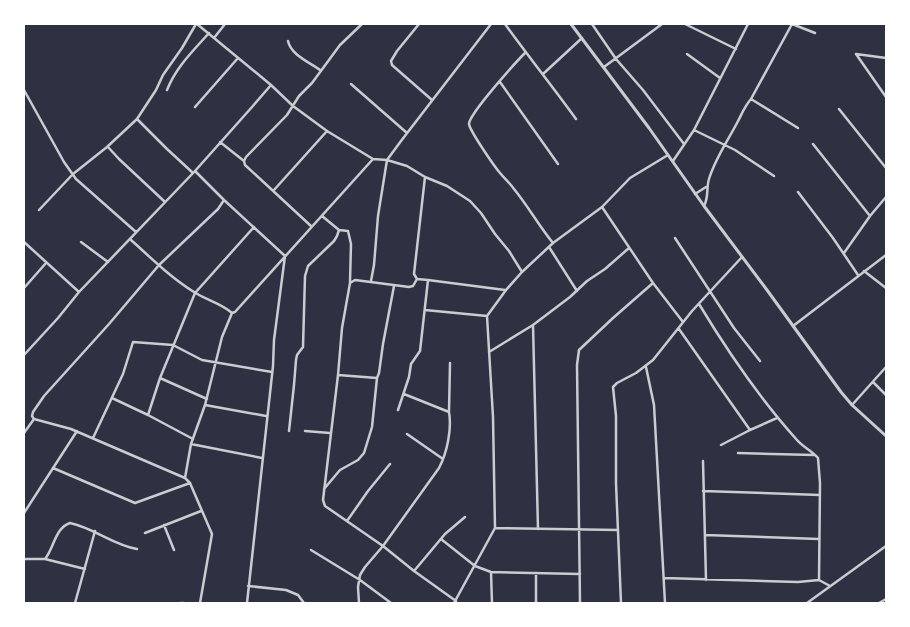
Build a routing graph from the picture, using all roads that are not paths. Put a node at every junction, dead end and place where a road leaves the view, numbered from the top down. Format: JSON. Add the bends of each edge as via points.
{"nodes":[{"id":1,"x":196,"y":24,"type":"edge"},
{"id":2,"x":225,"y":24,"type":"edge"},
{"id":3,"x":362,"y":24,"type":"edge"},
{"id":4,"x":419,"y":24,"type":"edge"},
{"id":5,"x":491,"y":24,"type":"edge"},
{"id":6,"x":506,"y":24,"type":"edge"},
{"id":7,"x":571,"y":24,"type":"edge"},
{"id":8,"x":592,"y":24,"type":"edge"},
{"id":9,"x":662,"y":24,"type":"edge"},
{"id":10,"x":685,"y":24,"type":"edge"},
{"id":11,"x":748,"y":24,"type":"edge"},
{"id":12,"x":792,"y":24,"type":"edge"},
{"id":13,"x":209,"y":33,"type":"junction"},
{"id":14,"x":815,"y":33,"type":"dead end"},
{"id":15,"x":214,"y":38,"type":"junction"},
{"id":16,"x":582,"y":38,"type":"junction"},
{"id":17,"x":288,"y":41,"type":"dead end"},
{"id":18,"x":736,"y":49,"type":"junction"},
{"id":19,"x":525,"y":53,"type":"junction"},
{"id":20,"x":687,"y":54,"type":"dead end"},
{"id":21,"x":238,"y":58,"type":"junction"},
{"id":22,"x":886,"y":58,"type":"edge"},
{"id":23,"x":616,"y":59,"type":"junction"},
{"id":24,"x":604,"y":67,"type":"junction"},
{"id":25,"x":320,"y":70,"type":"junction"},
{"id":26,"x":543,"y":74,"type":"junction"},
{"id":27,"x":720,"y":78,"type":"junction"},
{"id":28,"x":500,"y":82,"type":"junction"},
{"id":29,"x":351,"y":84,"type":"dead end"},
{"id":30,"x":271,"y":85,"type":"junction"},
{"id":31,"x":24,"y":90,"type":"edge"},
{"id":32,"x":167,"y":90,"type":"dead end"},
{"id":33,"x":886,"y":97,"type":"edge"},
{"id":34,"x":751,"y":99,"type":"junction"},
{"id":35,"x":432,"y":100,"type":"junction"},
{"id":36,"x":293,"y":106,"type":"junction"},
{"id":37,"x":195,"y":107,"type":"dead end"},
{"id":38,"x":839,"y":109,"type":"dead end"},
{"id":39,"x":137,"y":119,"type":"junction"},
{"id":40,"x":576,"y":120,"type":"dead end"},
{"id":41,"x":798,"y":128,"type":"dead end"},
{"id":42,"x":327,"y":130,"type":"junction"},
{"id":43,"x":694,"y":130,"type":"junction"},
{"id":44,"x":407,"y":133,"type":"junction"},
{"id":45,"x":220,"y":142,"type":"junction"},
{"id":46,"x":684,"y":144,"type":"junction"},
{"id":47,"x":813,"y":144,"type":"dead end"},
{"id":48,"x":724,"y":145,"type":"junction"},
{"id":49,"x":108,"y":147,"type":"junction"},
{"id":50,"x":668,"y":154,"type":"junction"},
{"id":51,"x":373,"y":159,"type":"junction"},
{"id":52,"x":387,"y":160,"type":"junction"},
{"id":53,"x":244,"y":161,"type":"junction"},
{"id":54,"x":673,"y":161,"type":"junction"},
{"id":55,"x":558,"y":164,"type":"dead end"},
{"id":56,"x":886,"y":168,"type":"edge"},
{"id":57,"x":194,"y":172,"type":"junction"},
{"id":58,"x":73,"y":174,"type":"junction"},
{"id":59,"x":774,"y":176,"type":"dead end"},
{"id":60,"x":425,"y":177,"type":"junction"},
{"id":61,"x":706,"y":187,"type":"junction"},
{"id":62,"x":274,"y":190,"type":"junction"},
{"id":63,"x":798,"y":192,"type":"dead end"},
{"id":64,"x":695,"y":194,"type":"junction"},
{"id":65,"x":886,"y":197,"type":"edge"},
{"id":66,"x":224,"y":200,"type":"junction"},
{"id":67,"x":165,"y":202,"type":"junction"},
{"id":68,"x":704,"y":206,"type":"junction"},
{"id":69,"x":602,"y":207,"type":"junction"},
{"id":70,"x":39,"y":210,"type":"dead end"},
{"id":71,"x":322,"y":216,"type":"junction"},
{"id":72,"x":870,"y":216,"type":"junction"},
{"id":73,"x":311,"y":226,"type":"junction"},
{"id":74,"x":254,"y":227,"type":"junction"},
{"id":75,"x":339,"y":230,"type":"junction"},
{"id":76,"x":136,"y":232,"type":"junction"},
{"id":77,"x":675,"y":238,"type":"dead end"},
{"id":78,"x":130,"y":239,"type":"junction"},
{"id":79,"x":24,"y":242,"type":"edge"},
{"id":80,"x":81,"y":242,"type":"dead end"},
{"id":81,"x":553,"y":243,"type":"junction"},
{"id":82,"x":549,"y":247,"type":"junction"},
{"id":83,"x":629,"y":248,"type":"junction"},
{"id":84,"x":844,"y":253,"type":"junction"},
{"id":85,"x":886,"y":255,"type":"edge"},
{"id":86,"x":285,"y":256,"type":"junction"},
{"id":87,"x":742,"y":257,"type":"junction"},
{"id":88,"x":108,"y":262,"type":"junction"},
{"id":89,"x":46,"y":263,"type":"junction"},
{"id":90,"x":159,"y":265,"type":"junction"},
{"id":91,"x":864,"y":271,"type":"junction"},
{"id":92,"x":522,"y":272,"type":"junction"},
{"id":93,"x":858,"y":275,"type":"junction"},
{"id":94,"x":417,"y":278,"type":"junction"},
{"id":95,"x":428,"y":280,"type":"junction"},
{"id":96,"x":371,"y":282,"type":"junction"},
{"id":97,"x":350,"y":283,"type":"junction"},
{"id":98,"x":653,"y":283,"type":"junction"},
{"id":99,"x":394,"y":286,"type":"junction"},
{"id":100,"x":24,"y":288,"type":"edge"},
{"id":101,"x":886,"y":288,"type":"edge"},
{"id":102,"x":506,"y":290,"type":"junction"},
{"id":103,"x":578,"y":291,"type":"junction"},
{"id":104,"x":79,"y":292,"type":"junction"},
{"id":105,"x":709,"y":292,"type":"junction"},
{"id":106,"x":195,"y":293,"type":"junction"},
{"id":107,"x":699,"y":304,"type":"junction"},
{"id":108,"x":425,"y":310,"type":"junction"},
{"id":109,"x":232,"y":312,"type":"junction"},
{"id":110,"x":487,"y":316,"type":"junction"},
{"id":111,"x":683,"y":322,"type":"junction"},
{"id":112,"x":533,"y":325,"type":"junction"},
{"id":113,"x":793,"y":326,"type":"junction"},
{"id":114,"x":678,"y":329,"type":"junction"},
{"id":115,"x":173,"y":345,"type":"junction"},
{"id":116,"x":489,"y":352,"type":"junction"},
{"id":117,"x":24,"y":355,"type":"edge"},
{"id":118,"x":760,"y":361,"type":"dead end"},
{"id":119,"x":216,"y":363,"type":"junction"},
{"id":120,"x":450,"y":363,"type":"dead end"},
{"id":121,"x":646,"y":366,"type":"junction"},
{"id":122,"x":886,"y":367,"type":"edge"},
{"id":123,"x":272,"y":372,"type":"junction"},
{"id":124,"x":338,"y":375,"type":"junction"},
{"id":125,"x":160,"y":378,"type":"junction"},
{"id":126,"x":377,"y":378,"type":"junction"},
{"id":127,"x":873,"y":382,"type":"junction"},
{"id":128,"x":404,"y":394,"type":"junction"},
{"id":129,"x":886,"y":395,"type":"edge"},
{"id":130,"x":112,"y":398,"type":"junction"},
{"id":131,"x":207,"y":399,"type":"junction"},
{"id":132,"x":205,"y":405,"type":"junction"},
{"id":133,"x":852,"y":405,"type":"junction"},
{"id":134,"x":398,"y":410,"type":"dead end"},
{"id":135,"x":449,"y":412,"type":"junction"},
{"id":136,"x":148,"y":415,"type":"junction"},
{"id":137,"x":266,"y":416,"type":"junction"},
{"id":138,"x":777,"y":418,"type":"junction"},
{"id":139,"x":34,"y":420,"type":"junction"},
{"id":140,"x":750,"y":430,"type":"junction"},
{"id":141,"x":886,"y":430,"type":"edge"},
{"id":142,"x":76,"y":431,"type":"junction"},
{"id":143,"x":289,"y":431,"type":"dead end"},
{"id":144,"x":305,"y":431,"type":"dead end"},
{"id":145,"x":24,"y":433,"type":"edge"},
{"id":146,"x":330,"y":434,"type":"junction"},
{"id":147,"x":407,"y":434,"type":"dead end"},
{"id":148,"x":882,"y":434,"type":"junction"},
{"id":149,"x":886,"y":436,"type":"edge"},
{"id":150,"x":93,"y":438,"type":"junction"},
{"id":151,"x":193,"y":439,"type":"junction"},
{"id":152,"x":191,"y":444,"type":"junction"},
{"id":153,"x":721,"y":446,"type":"dead end"},
{"id":154,"x":738,"y":453,"type":"dead end"},
{"id":155,"x":815,"y":455,"type":"junction"},
{"id":156,"x":262,"y":458,"type":"junction"},
{"id":157,"x":443,"y":459,"type":"junction"},
{"id":158,"x":703,"y":461,"type":"dead end"},
{"id":159,"x":390,"y":464,"type":"dead end"},
{"id":160,"x":54,"y":468,"type":"junction"},
{"id":161,"x":185,"y":478,"type":"junction"},
{"id":162,"x":190,"y":484,"type":"junction"},
{"id":163,"x":324,"y":489,"type":"junction"},
{"id":164,"x":703,"y":491,"type":"junction"},
{"id":165,"x":820,"y":495,"type":"junction"},
{"id":166,"x":201,"y":511,"type":"junction"},
{"id":167,"x":24,"y":513,"type":"edge"},
{"id":168,"x":465,"y":517,"type":"dead end"},
{"id":169,"x":347,"y":521,"type":"junction"},
{"id":170,"x":164,"y":525,"type":"junction"},
{"id":171,"x":495,"y":528,"type":"junction"},
{"id":172,"x":538,"y":529,"type":"junction"},
{"id":173,"x":579,"y":529,"type":"junction"},
{"id":174,"x":618,"y":530,"type":"junction"},
{"id":175,"x":95,"y":531,"type":"junction"},
{"id":176,"x":145,"y":533,"type":"dead end"},
{"id":177,"x":705,"y":535,"type":"junction"},
{"id":178,"x":441,"y":539,"type":"junction"},
{"id":179,"x":819,"y":539,"type":"junction"},
{"id":180,"x":383,"y":546,"type":"junction"},
{"id":181,"x":886,"y":546,"type":"edge"},
{"id":182,"x":136,"y":549,"type":"dead end"},
{"id":183,"x":174,"y":550,"type":"dead end"},
{"id":184,"x":311,"y":550,"type":"dead end"},
{"id":185,"x":24,"y":559,"type":"edge"},
{"id":186,"x":45,"y":559,"type":"junction"},
{"id":187,"x":475,"y":566,"type":"junction"},
{"id":188,"x":86,"y":569,"type":"junction"},
{"id":189,"x":414,"y":570,"type":"junction"},
{"id":190,"x":491,"y":572,"type":"junction"},
{"id":191,"x":536,"y":573,"type":"junction"},
{"id":192,"x":580,"y":574,"type":"junction"},
{"id":193,"x":664,"y":578,"type":"junction"},
{"id":194,"x":360,"y":580,"type":"junction"},
{"id":195,"x":706,"y":580,"type":"junction"},
{"id":196,"x":819,"y":580,"type":"junction"},
{"id":197,"x":248,"y":586,"type":"junction"},
{"id":198,"x":830,"y":586,"type":"junction"},
{"id":199,"x":886,"y":599,"type":"edge"},
{"id":200,"x":455,"y":602,"type":"edge"},
{"id":201,"x":76,"y":603,"type":"edge"},
{"id":202,"x":200,"y":603,"type":"edge"},
{"id":203,"x":247,"y":603,"type":"edge"},
{"id":204,"x":304,"y":603,"type":"edge"},
{"id":205,"x":359,"y":603,"type":"edge"},
{"id":206,"x":391,"y":603,"type":"edge"},
{"id":207,"x":492,"y":603,"type":"edge"},
{"id":208,"x":536,"y":603,"type":"edge"},
{"id":209,"x":580,"y":603,"type":"edge"},
{"id":210,"x":621,"y":603,"type":"edge"},
{"id":211,"x":665,"y":603,"type":"edge"},
{"id":212,"x":807,"y":603,"type":"edge"},
{"id":213,"x":879,"y":603,"type":"edge"}],
"edges":[{"from":1,"to":13,"type":"street"},
{"from":1,"to":39,"type":"street"},
{"from":2,"to":15,"type":"street"},
{"from":3,"to":25,"type":"street","via":[[340,45]]},
{"from":4,"to":35,"type":"street","via":[[396,51],[391,61],[401,74]]},
{"from":5,"to":35,"type":"street"},
{"from":6,"to":19,"type":"street"},
{"from":7,"to":16,"type":"street"},
{"from":8,"to":23,"type":"street"},
{"from":9,"to":23,"type":"street"},
{"from":10,"to":18,"type":"street"},
{"from":11,"to":18,"type":"street"},
{"from":12,"to":14,"type":"street"},
{"from":12,"to":34,"type":"street"},
{"from":13,"to":15,"type":"street"},
{"from":13,"to":32,"type":"street","via":[[184,61]]},
{"from":15,"to":21,"type":"street"},
{"from":16,"to":24,"type":"street"},
{"from":16,"to":26,"type":"street"},
{"from":17,"to":25,"type":"street","via":[[294,52]]},
{"from":18,"to":27,"type":"street"},
{"from":19,"to":26,"type":"street"},
{"from":19,"to":28,"type":"street"},
{"from":20,"to":27,"type":"street"},
{"from":21,"to":30,"type":"street"},
{"from":21,"to":37,"type":"street"},
{"from":22,"to":33,"type":"street","via":[[856,54]]},
{"from":23,"to":24,"type":"street"},
{"from":23,"to":46,"type":"street"},
{"from":24,"to":50,"type":"street"},
{"from":25,"to":36,"type":"street"},
{"from":26,"to":40,"type":"street"},
{"from":27,"to":43,"type":"street"},
{"from":28,"to":55,"type":"street"},
{"from":28,"to":81,"type":"street","via":[[469,124],[496,168],[514,188]]},
{"from":29,"to":44,"type":"street"},
{"from":30,"to":36,"type":"street"},
{"from":30,"to":45,"type":"street"},
{"from":31,"to":58,"type":"street"},
{"from":34,"to":41,"type":"street"},
{"from":34,"to":48,"type":"street"},
{"from":35,"to":44,"type":"street"},
{"from":36,"to":42,"type":"street"},
{"from":36,"to":53,"type":"street"},
{"from":38,"to":56,"type":"street"},
{"from":39,"to":49,"type":"street"},
{"from":39,"to":57,"type":"street","via":[[166,149]]},
{"from":42,"to":51,"type":"street"},
{"from":42,"to":62,"type":"street"},
{"from":43,"to":46,"type":"street"},
{"from":43,"to":48,"type":"street"},
{"from":44,"to":52,"type":"street"},
{"from":45,"to":53,"type":"street"},
{"from":45,"to":57,"type":"street"},
{"from":46,"to":54,"type":"street"},
{"from":47,"to":72,"type":"street"},
{"from":48,"to":59,"type":"street"},
{"from":48,"to":61,"type":"street"},
{"from":49,"to":58,"type":"street"},
{"from":49,"to":67,"type":"street"},
{"from":50,"to":54,"type":"street"},
{"from":50,"to":69,"type":"street","via":[[630,178]]},
{"from":51,"to":52,"type":"street"},
{"from":51,"to":71,"type":"street"},
{"from":52,"to":60,"type":"street","via":[[407,166]]},
{"from":52,"to":96,"type":"street"},
{"from":53,"to":62,"type":"street","via":[[245,165]]},
{"from":54,"to":64,"type":"street"},
{"from":57,"to":66,"type":"street"},
{"from":57,"to":67,"type":"street"},
{"from":58,"to":70,"type":"street"},
{"from":58,"to":76,"type":"street"},
{"from":60,"to":92,"type":"street","via":[[447,186],[470,201],[510,251]]},
{"from":60,"to":94,"type":"street","via":[[414,271]]},
{"from":61,"to":64,"type":"street"},
{"from":61,"to":68,"type":"street","via":[[708,197]]},
{"from":62,"to":73,"type":"street"},
{"from":63,"to":84,"type":"street"},
{"from":64,"to":68,"type":"street"},
{"from":65,"to":72,"type":"street"},
{"from":66,"to":74,"type":"street"},
{"from":66,"to":90,"type":"street","via":[[218,209]]},
{"from":67,"to":76,"type":"street"},
{"from":68,"to":87,"type":"street"},
{"from":69,"to":81,"type":"street"},
{"from":69,"to":83,"type":"street"},
{"from":71,"to":73,"type":"street"},
{"from":71,"to":75,"type":"street"},
{"from":72,"to":84,"type":"street"},
{"from":73,"to":86,"type":"street"},
{"from":74,"to":86,"type":"street"},
{"from":74,"to":106,"type":"street"},
{"from":75,"to":97,"type":"street","via":[[348,231],[351,244]]},
{"from":75,"to":143,"type":"street","via":[[334,241],[308,266],[305,276],[303,347],[296,360]]},
{"from":76,"to":78,"type":"street"},
{"from":77,"to":105,"type":"street"},
{"from":78,"to":88,"type":"street"},
{"from":78,"to":90,"type":"street"},
{"from":79,"to":89,"type":"street"},
{"from":80,"to":88,"type":"street"},
{"from":81,"to":82,"type":"street"},
{"from":82,"to":92,"type":"street"},
{"from":82,"to":103,"type":"street"},
{"from":83,"to":98,"type":"street"},
{"from":83,"to":103,"type":"street"},
{"from":84,"to":93,"type":"street"},
{"from":85,"to":91,"type":"street"},
{"from":86,"to":109,"type":"street","via":[[235,312]]},
{"from":86,"to":123,"type":"street"},
{"from":87,"to":105,"type":"street"},
{"from":87,"to":113,"type":"street"},
{"from":88,"to":104,"type":"street"},
{"from":89,"to":100,"type":"street"},
{"from":89,"to":104,"type":"street"},
{"from":90,"to":106,"type":"street"},
{"from":90,"to":139,"type":"street","via":[[42,399],[33,412]]},
{"from":91,"to":93,"type":"street"},
{"from":91,"to":101,"type":"street"},
{"from":92,"to":102,"type":"street"},
{"from":93,"to":113,"type":"street"},
{"from":94,"to":95,"type":"street"},
{"from":94,"to":99,"type":"street","via":[[413,286]]},
{"from":95,"to":102,"type":"street"},
{"from":95,"to":108,"type":"street"},
{"from":96,"to":97,"type":"street","via":[[355,280]]},
{"from":96,"to":99,"type":"street"},
{"from":97,"to":124,"type":"street","via":[[342,328]]},
{"from":98,"to":111,"type":"street"},
{"from":98,"to":173,"type":"street","via":[[578,350]]},
{"from":99,"to":126,"type":"street"},
{"from":102,"to":110,"type":"street"},
{"from":103,"to":112,"type":"street"},
{"from":104,"to":117,"type":"street"},
{"from":105,"to":107,"type":"street"},
{"from":105,"to":118,"type":"street"},
{"from":106,"to":109,"type":"street","via":[[225,306]]},
{"from":106,"to":115,"type":"street"},
{"from":107,"to":111,"type":"street"},
{"from":107,"to":138,"type":"street"},
{"from":108,"to":110,"type":"street"},
{"from":108,"to":128,"type":"street","via":[[420,352],[411,364]]},
{"from":109,"to":119,"type":"street","via":[[222,337]]},
{"from":110,"to":116,"type":"street"},
{"from":111,"to":114,"type":"street"},
{"from":112,"to":116,"type":"street"},
{"from":112,"to":172,"type":"street"},
{"from":113,"to":133,"type":"street"},
{"from":114,"to":121,"type":"street"},
{"from":114,"to":140,"type":"street"},
{"from":115,"to":119,"type":"street","via":[[202,360]]},
{"from":115,"to":125,"type":"street"},
{"from":115,"to":130,"type":"street","via":[[133,342]]},
{"from":116,"to":171,"type":"street"},
{"from":119,"to":123,"type":"street"},
{"from":119,"to":131,"type":"street"},
{"from":120,"to":135,"type":"street"},
{"from":121,"to":174,"type":"street","via":[[613,387]]},
{"from":121,"to":193,"type":"street","via":[[654,405]]},
{"from":122,"to":127,"type":"street"},
{"from":123,"to":137,"type":"street"},
{"from":124,"to":126,"type":"street"},
{"from":124,"to":146,"type":"street"},
{"from":125,"to":131,"type":"street"},
{"from":125,"to":136,"type":"street"},
{"from":126,"to":163,"type":"street","via":[[372,427],[364,453],[358,460],[340,470]]},
{"from":127,"to":129,"type":"street"},
{"from":127,"to":133,"type":"street"},
{"from":128,"to":134,"type":"street"},
{"from":128,"to":135,"type":"street"},
{"from":130,"to":136,"type":"street"},
{"from":130,"to":150,"type":"street"},
{"from":131,"to":132,"type":"street"},
{"from":132,"to":137,"type":"street"},
{"from":132,"to":151,"type":"street"},
{"from":133,"to":148,"type":"street"},
{"from":135,"to":157,"type":"street","via":[[450,424]]},
{"from":136,"to":151,"type":"street"},
{"from":137,"to":156,"type":"street"},
{"from":138,"to":140,"type":"street"},
{"from":138,"to":155,"type":"street","via":[[799,443]]},
{"from":139,"to":142,"type":"street"},
{"from":139,"to":145,"type":"street"},
{"from":140,"to":153,"type":"street"},
{"from":141,"to":148,"type":"street"},
{"from":142,"to":150,"type":"street"},
{"from":142,"to":160,"type":"street"},
{"from":144,"to":146,"type":"street"},
{"from":146,"to":163,"type":"street"},
{"from":147,"to":157,"type":"street"},
{"from":148,"to":149,"type":"street"},
{"from":150,"to":161,"type":"street"},
{"from":151,"to":152,"type":"street"},
{"from":152,"to":156,"type":"street"},
{"from":152,"to":161,"type":"street"},
{"from":154,"to":155,"type":"street"},
{"from":155,"to":165,"type":"street","via":[[819,460]]},
{"from":156,"to":197,"type":"street"},
{"from":157,"to":180,"type":"street"},
{"from":158,"to":164,"type":"street"},
{"from":159,"to":169,"type":"street"},
{"from":160,"to":162,"type":"street","via":[[135,503]]},
{"from":160,"to":167,"type":"street"},
{"from":161,"to":162,"type":"street"},
{"from":162,"to":166,"type":"street"},
{"from":163,"to":169,"type":"street","via":[[322,500],[325,506]]},
{"from":164,"to":165,"type":"street"},
{"from":164,"to":177,"type":"street"},
{"from":165,"to":179,"type":"street"},
{"from":166,"to":170,"type":"street"},
{"from":166,"to":202,"type":"street","via":[[212,534]]},
{"from":168,"to":178,"type":"street"},
{"from":169,"to":180,"type":"street"},
{"from":170,"to":176,"type":"street"},
{"from":170,"to":183,"type":"street"},
{"from":171,"to":172,"type":"street"},
{"from":171,"to":187,"type":"street"},
{"from":172,"to":173,"type":"street"},
{"from":173,"to":174,"type":"street"},
{"from":173,"to":192,"type":"street"},
{"from":174,"to":210,"type":"street"},
{"from":175,"to":182,"type":"street","via":[[124,547]]},
{"from":175,"to":186,"type":"street","via":[[78,524],[68,524],[59,533]]},
{"from":175,"to":188,"type":"street"},
{"from":177,"to":179,"type":"street"},
{"from":177,"to":195,"type":"street"},
{"from":178,"to":187,"type":"street"},
{"from":178,"to":189,"type":"street"},
{"from":179,"to":196,"type":"street"},
{"from":180,"to":189,"type":"street"},
{"from":180,"to":194,"type":"street","via":[[365,567]]},
{"from":181,"to":198,"type":"street"},
{"from":184,"to":194,"type":"street"},
{"from":185,"to":186,"type":"street"},
{"from":186,"to":188,"type":"street"},
{"from":187,"to":190,"type":"street"},
{"from":187,"to":200,"type":"street"},
{"from":188,"to":201,"type":"street"},
{"from":189,"to":200,"type":"street"},
{"from":190,"to":191,"type":"street"},
{"from":190,"to":207,"type":"street"},
{"from":191,"to":192,"type":"street"},
{"from":191,"to":208,"type":"street"},
{"from":192,"to":209,"type":"street"},
{"from":193,"to":195,"type":"street"},
{"from":193,"to":211,"type":"street"},
{"from":194,"to":205,"type":"street"},
{"from":194,"to":206,"type":"street"},
{"from":195,"to":196,"type":"street"},
{"from":196,"to":198,"type":"street"},
{"from":197,"to":203,"type":"street"},
{"from":197,"to":204,"type":"street","via":[[286,590],[298,595]]},
{"from":198,"to":212,"type":"street"},
{"from":199,"to":213,"type":"street"}]}
